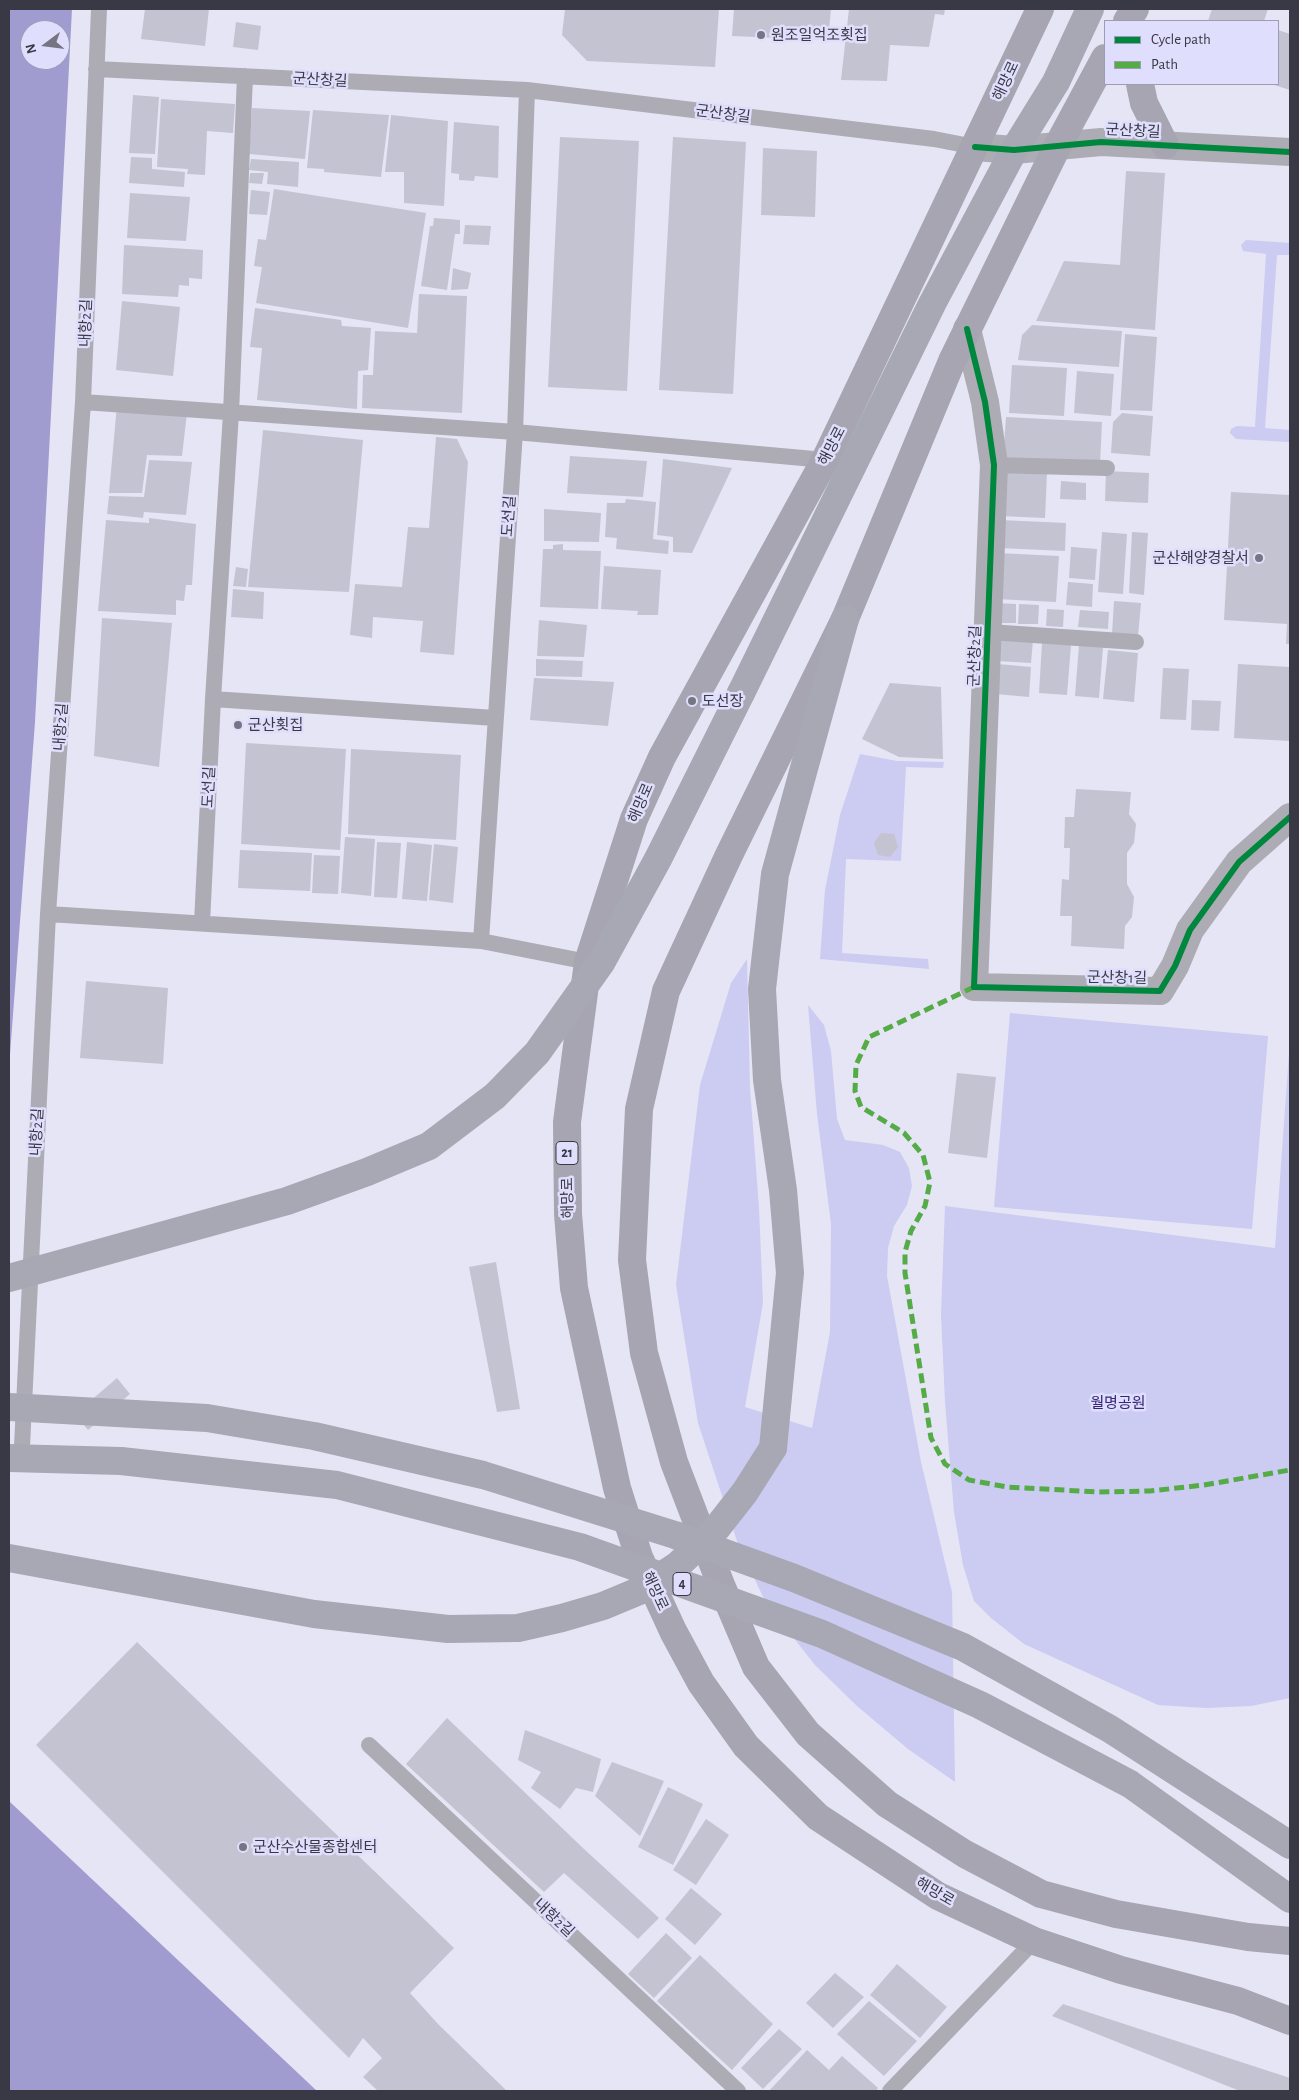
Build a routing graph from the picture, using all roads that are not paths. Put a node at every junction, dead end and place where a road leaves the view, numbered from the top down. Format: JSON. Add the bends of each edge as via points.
{"nodes":[{"id":1,"x":99,"y":9,"type":"edge"},
{"id":2,"x":1040,"y":9,"type":"edge"},
{"id":3,"x":1090,"y":9,"type":"edge"},
{"id":4,"x":1134,"y":9,"type":"edge"},
{"id":5,"x":1128,"y":20,"type":"edge"},
{"id":6,"x":1104,"y":60,"type":"edge"},
{"id":7,"x":96,"y":69,"type":"junction"},
{"id":8,"x":245,"y":76,"type":"junction"},
{"id":9,"x":1140,"y":85,"type":"edge"},
{"id":10,"x":527,"y":90,"type":"junction"},
{"id":11,"x":1165,"y":145,"type":"junction"},
{"id":12,"x":975,"y":147,"type":"junction"},
{"id":13,"x":1057,"y":147,"type":"junction"},
{"id":14,"x":1014,"y":150,"type":"junction"},
{"id":15,"x":1290,"y":152,"type":"edge"},
{"id":16,"x":967,"y":329,"type":"junction"},
{"id":17,"x":83,"y":402,"type":"junction"},
{"id":18,"x":231,"y":413,"type":"junction"},
{"id":19,"x":515,"y":432,"type":"junction"},
{"id":20,"x":825,"y":460,"type":"junction"},
{"id":21,"x":994,"y":465,"type":"junction"},
{"id":22,"x":1107,"y":468,"type":"dead end"},
{"id":23,"x":845,"y":619,"type":"junction"},
{"id":24,"x":989,"y":632,"type":"junction"},
{"id":25,"x":1136,"y":642,"type":"dead end"},
{"id":26,"x":213,"y":700,"type":"junction"},
{"id":27,"x":495,"y":718,"type":"junction"},
{"id":28,"x":1290,"y":817,"type":"edge"},
{"id":29,"x":48,"y":914,"type":"junction"},
{"id":30,"x":202,"y":922,"type":"junction"},
{"id":31,"x":481,"y":941,"type":"junction"},
{"id":32,"x":588,"y":962,"type":"junction"},
{"id":33,"x":974,"y":987,"type":"joint"},
{"id":34,"x":9,"y":1278,"type":"edge"},
{"id":35,"x":9,"y":1407,"type":"edge"},
{"id":36,"x":15,"y":1452,"type":"edge"},
{"id":37,"x":9,"y":1558,"type":"edge"},
{"id":38,"x":369,"y":1745,"type":"dead end"},
{"id":39,"x":1290,"y":1845,"type":"edge"},
{"id":40,"x":1290,"y":1899,"type":"edge"},
{"id":41,"x":1034,"y":1941,"type":"junction"},
{"id":42,"x":1290,"y":1941,"type":"edge"},
{"id":43,"x":1290,"y":2021,"type":"edge"},
{"id":44,"x":738,"y":2091,"type":"edge"},
{"id":45,"x":890,"y":2091,"type":"edge"}],
"edges":[{"from":1,"to":7,"type":"lane","name":"내항2길"},
{"from":2,"to":12,"type":"main road","name":"해망로","number":"21"},
{"from":3,"to":14,"type":"highway","via":[[1056,82]]},
{"from":4,"to":5,"type":"main road"},
{"from":6,"to":13,"type":"main road"},
{"from":7,"to":8,"type":"lane","name":"군산창길"},
{"from":7,"to":17,"type":"lane","name":"내항2길"},
{"from":8,"to":10,"type":"lane","name":"군산창길"},
{"from":8,"to":18,"type":"lane"},
{"from":9,"to":11,"type":"main road","via":[[1144,103]]},
{"from":10,"to":12,"type":"lane","name":"군산창길","via":[[934,139]]},
{"from":10,"to":19,"type":"lane","name":"도선길"},
{"from":11,"to":13,"type":"street","name":"군산창길","via":[[1101,142]]},
{"from":11,"to":15,"type":"street","name":"군산창길"},
{"from":12,"to":14,"type":"street","name":"군산창길"},
{"from":12,"to":20,"type":"main road","name":"해망로","number":"21"},
{"from":13,"to":14,"type":"street","name":"군산창길"},
{"from":13,"to":16,"type":"main road"},
{"from":14,"to":34,"type":"highway","bridge":true,"via":[[932,304],[658,860],[601,963],[537,1053],[495,1096],[429,1146],[287,1201]]},
{"from":16,"to":21,"type":"street","name":"군산창2길","via":[[985,402]]},
{"from":16,"to":23,"type":"main road"},
{"from":17,"to":18,"type":"lane"},
{"from":17,"to":29,"type":"lane","name":"내항2길"},
{"from":18,"to":19,"type":"lane"},
{"from":18,"to":26,"type":"lane","name":"도선길"},
{"from":19,"to":20,"type":"lane"},
{"from":19,"to":27,"type":"lane","name":"도선길"},
{"from":20,"to":32,"type":"main road","name":"해망로","number":"21","via":[[662,757],[634,819]]},
{"from":21,"to":22,"type":"lane"},
{"from":21,"to":24,"type":"street","name":"군산창2길"},
{"from":23,"to":37,"type":"highway","bridge":true,"via":[[775,874],[762,989],[767,1080],[790,1273],[773,1448],[716,1529],[678,1565],[638,1591],[603,1606],[518,1628],[448,1629],[314,1614]]},
{"from":23,"to":42,"type":"main road","via":[[666,991],[639,1109],[632,1260],[644,1353],[674,1462],[756,1666],[808,1734],[887,1804],[965,1854],[1041,1894],[1116,1914]]},
{"from":24,"to":25,"type":"lane"},
{"from":24,"to":33,"type":"street","name":"군산창2길"},
{"from":26,"to":27,"type":"lane"},
{"from":26,"to":30,"type":"lane","name":"도선길"},
{"from":27,"to":31,"type":"lane","name":"도선길"},
{"from":28,"to":33,"type":"street","name":"군산창1길","via":[[1240,862],[1190,930],[1160,991]]},
{"from":29,"to":30,"type":"lane"},
{"from":29,"to":36,"type":"lane","name":"내항2길"},
{"from":30,"to":31,"type":"lane"},
{"from":31,"to":32,"type":"lane"},
{"from":32,"to":41,"type":"main road","name":"해망로","number":"21","via":[[567,1122],[568,1214],[574,1288],[617,1488],[643,1565],[673,1631],[702,1683],[746,1746],[818,1817],[938,1896]]},
{"from":35,"to":39,"type":"highway","bridge":true,"via":[[207,1418],[314,1436],[483,1475],[675,1535],[794,1578],[963,1647],[1110,1729]]},
{"from":36,"to":40,"type":"highway","number":"4","bridge":true,"via":[[337,1485],[580,1547],[822,1634],[980,1705],[1130,1784]]},
{"from":38,"to":44,"type":"lane","name":"내항2길"},
{"from":41,"to":43,"type":"main road","name":"해망로","number":"21","via":[[1121,1970],[1238,2001]]},
{"from":41,"to":45,"type":"lane"}]}
